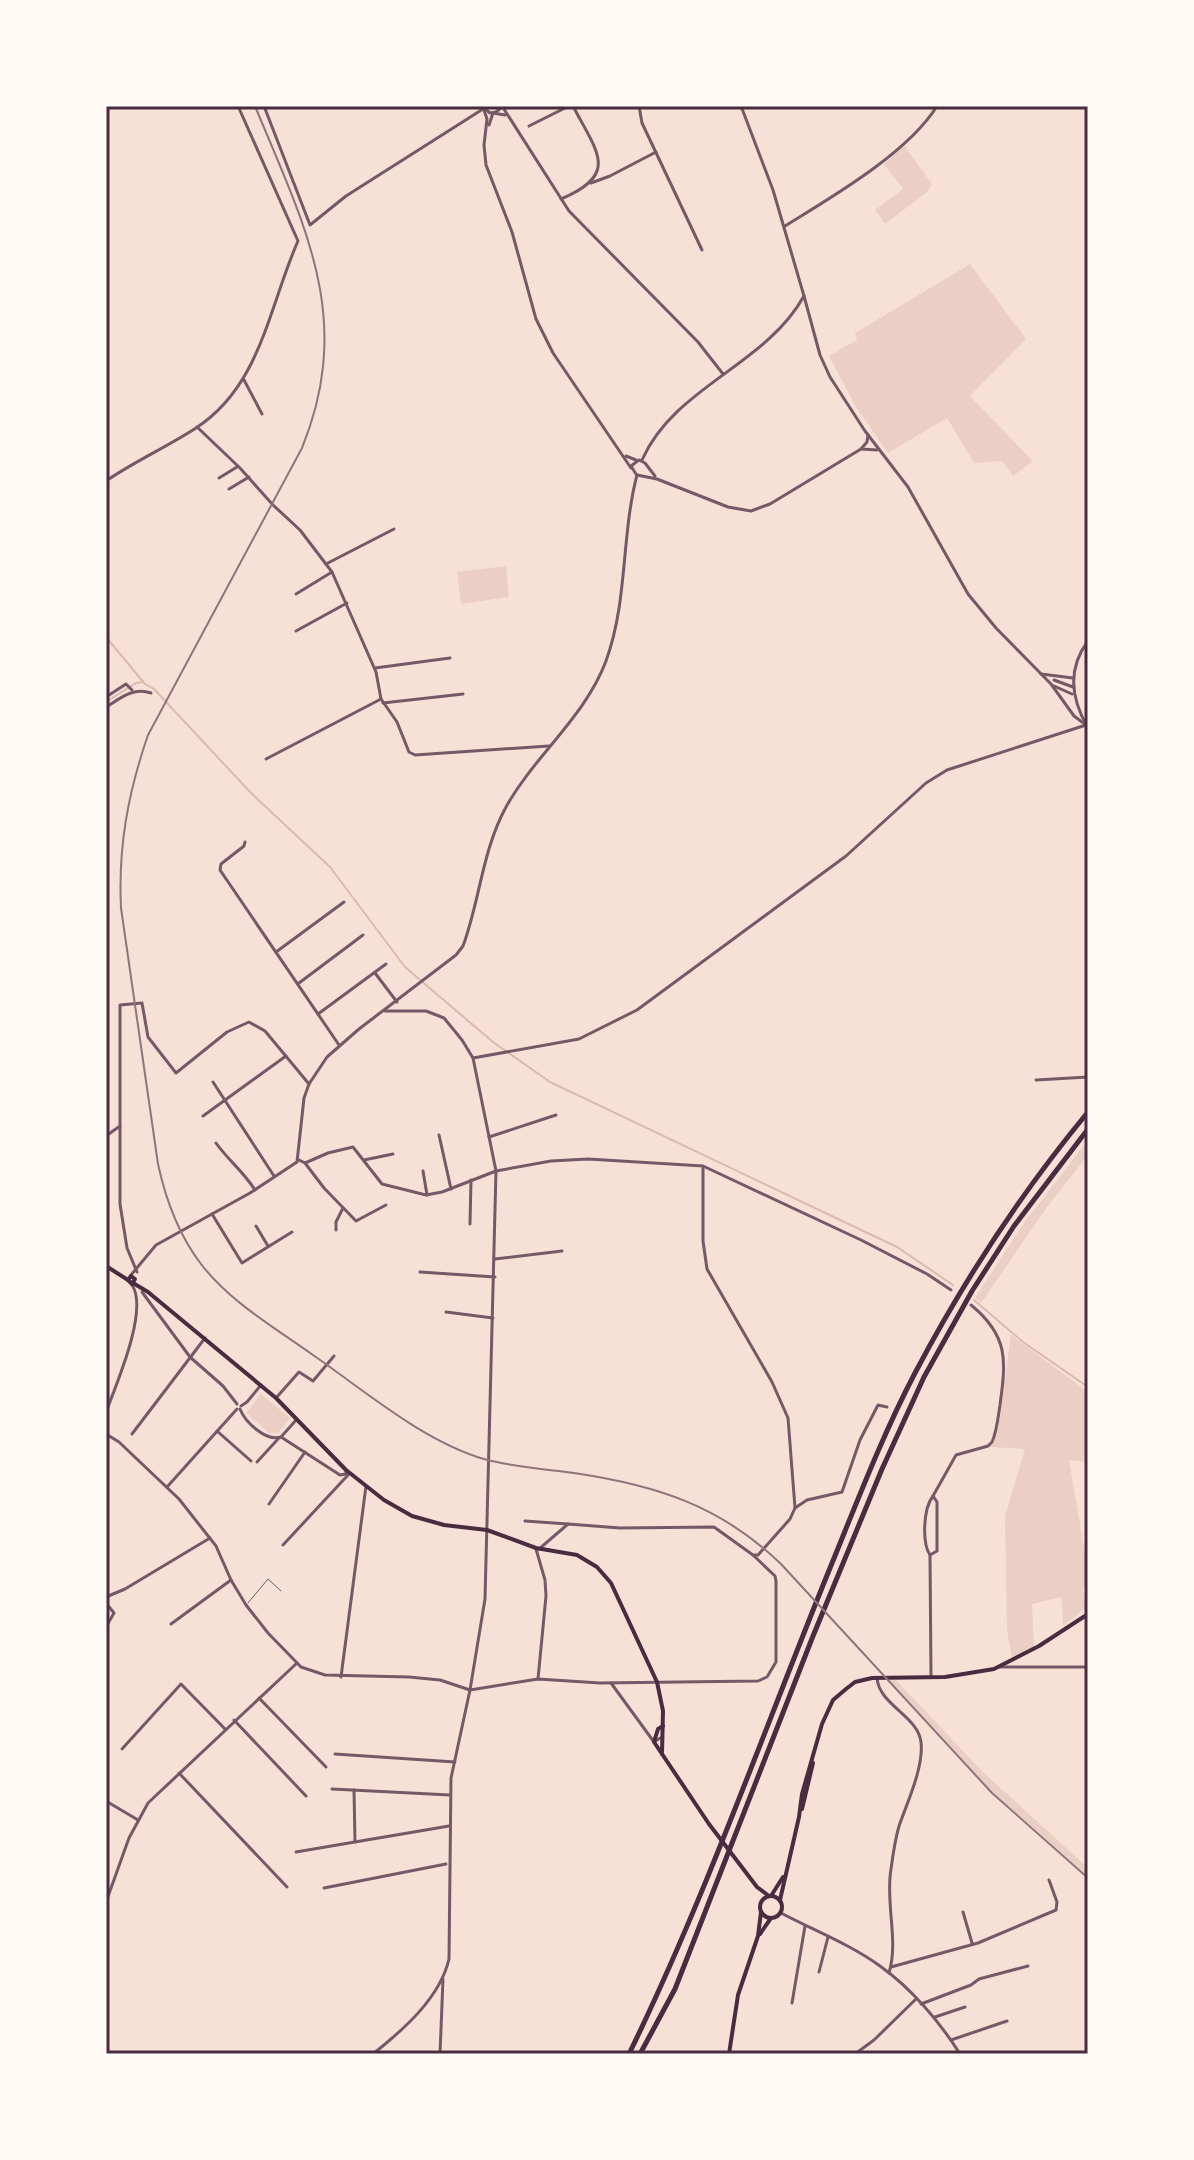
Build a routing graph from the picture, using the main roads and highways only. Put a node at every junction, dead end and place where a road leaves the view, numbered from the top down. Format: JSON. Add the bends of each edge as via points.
{"nodes":[{"id":1,"x":1088,"y":1112,"type":"edge"},
{"id":2,"x":1088,"y":1129,"type":"edge"},
{"id":3,"x":106,"y":1266,"type":"edge"},
{"id":4,"x":1088,"y":1614,"type":"edge"},
{"id":5,"x":660,"y":1728,"type":"junction"},
{"id":6,"x":662,"y":1754,"type":"junction"},
{"id":7,"x":786,"y":1872,"type":"junction"},
{"id":8,"x":757,"y":1887,"type":"junction"},
{"id":9,"x":770,"y":1896,"type":"junction"},
{"id":10,"x":780,"y":1900,"type":"junction"},
{"id":11,"x":761,"y":1902,"type":"junction"},
{"id":12,"x":761,"y":1912,"type":"junction"},
{"id":13,"x":771,"y":1918,"type":"junction"},
{"id":14,"x":758,"y":1936,"type":"junction"},
{"id":15,"x":629,"y":2054,"type":"edge"},
{"id":16,"x":640,"y":2054,"type":"edge"},
{"id":17,"x":729,"y":2054,"type":"edge"}],
"edges":[{"from":1,"to":15,"type":"highway","via":[[1005,1220],[913,1376]]},
{"from":2,"to":16,"type":"highway","via":[[1014,1226],[924,1377],[819,1622],[675,1989]]},
{"from":3,"to":5,"type":"main road","via":[[133,1276],[276,1398],[348,1471],[412,1516],[487,1530],[538,1549],[577,1555],[597,1567],[611,1583],[657,1682]]},
{"from":4,"to":7,"type":"main road","via":[[999,1667],[961,1675],[874,1678],[855,1682],[833,1700],[802,1794]]},
{"from":5,"to":6,"type":"main road"},
{"from":5,"to":6,"type":"main road","via":[[654,1742]]},
{"from":6,"to":8,"type":"main road"},
{"from":7,"to":9,"type":"main road"},
{"from":7,"to":10,"type":"main road"},
{"from":8,"to":9,"type":"main road"},
{"from":8,"to":11,"type":"main road"},
{"from":9,"to":10,"type":"main road"},
{"from":9,"to":11,"type":"main road"},
{"from":10,"to":13,"type":"main road","via":[[781,1913]]},
{"from":11,"to":12,"type":"main road"},
{"from":12,"to":13,"type":"main road"},
{"from":12,"to":14,"type":"main road"},
{"from":13,"to":14,"type":"main road"},
{"from":14,"to":17,"type":"main road","via":[[738,1995]]}]}
